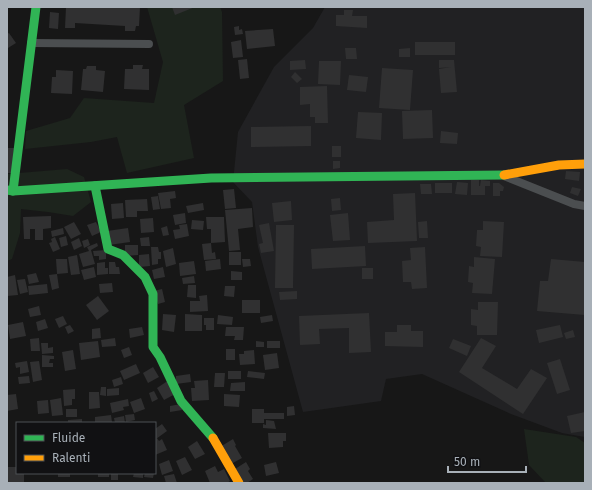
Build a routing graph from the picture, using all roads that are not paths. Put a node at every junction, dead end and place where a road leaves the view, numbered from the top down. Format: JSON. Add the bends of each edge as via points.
{"nodes":[{"id":1,"x":36,"y":7,"type":"edge"},
{"id":2,"x":32,"y":42,"type":"junction"},
{"id":3,"x":149,"y":44,"type":"dead end"},
{"id":4,"x":585,"y":164,"type":"edge"},
{"id":5,"x":501,"y":175,"type":"junction"},
{"id":6,"x":95,"y":186,"type":"junction"},
{"id":7,"x":10,"y":191,"type":"edge"},
{"id":8,"x":585,"y":206,"type":"edge"},
{"id":9,"x":239,"y":483,"type":"edge"}],
"edges":[{"from":1,"to":2,"type":"street"},
{"from":2,"to":3,"type":"street"},
{"from":2,"to":7,"type":"street"},
{"from":4,"to":5,"type":"street","via":[[559,165]]},
{"from":5,"to":6,"type":"street","via":[[211,178]]},
{"from":5,"to":8,"type":"street"},
{"from":6,"to":7,"type":"street"},
{"from":6,"to":9,"type":"street","via":[[108,249],[132,262],[145,277],[153,294],[153,347],[181,401],[216,442]]}]}
